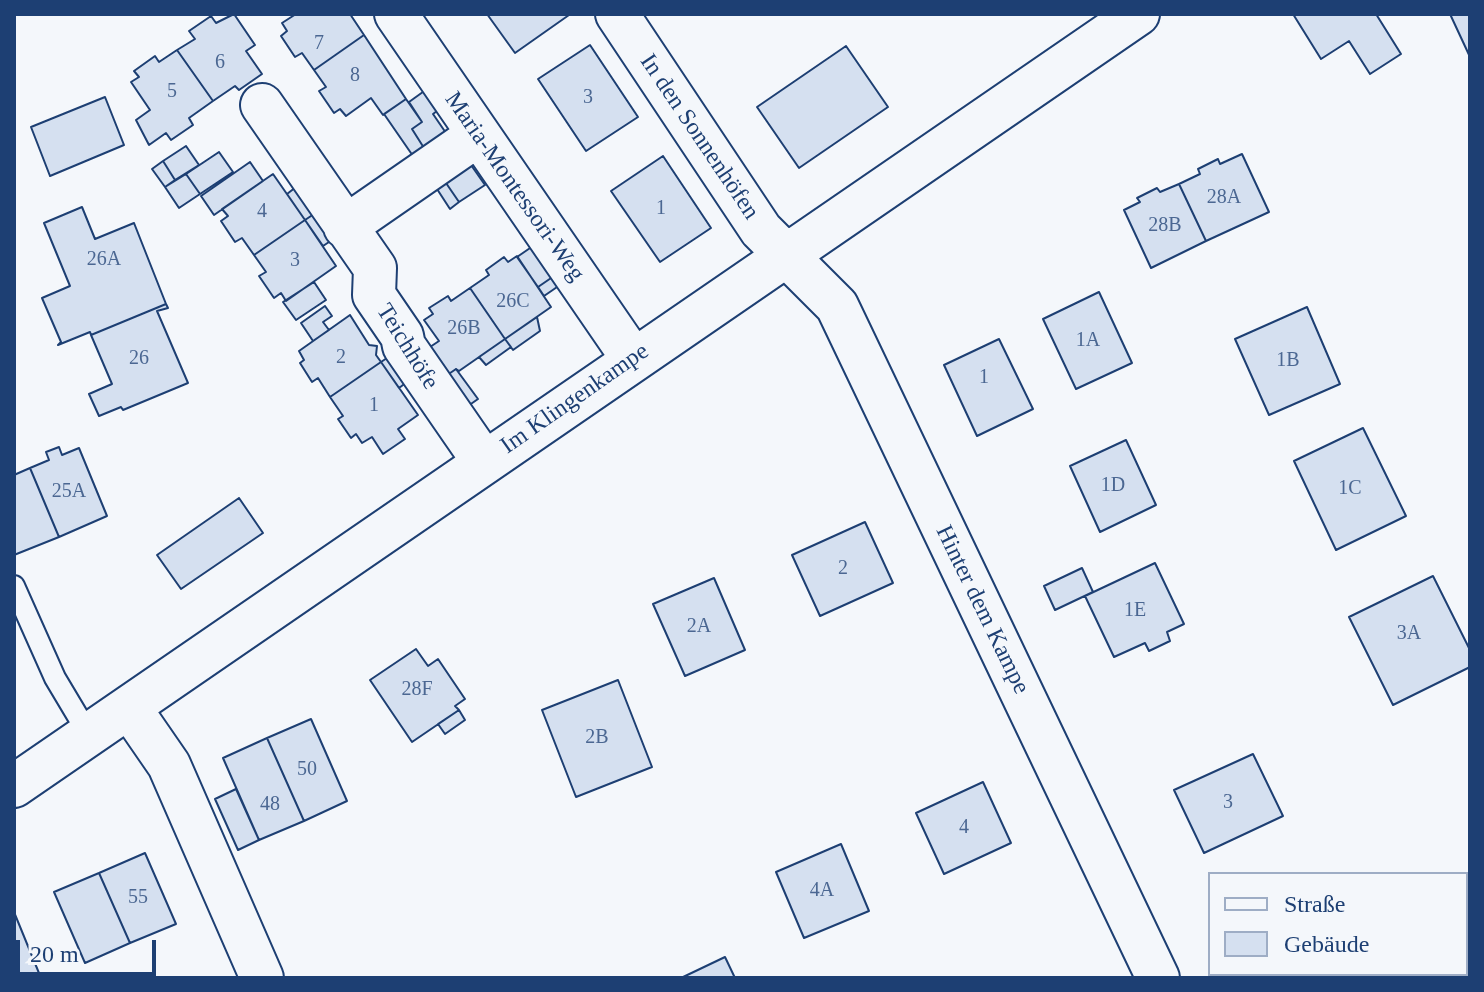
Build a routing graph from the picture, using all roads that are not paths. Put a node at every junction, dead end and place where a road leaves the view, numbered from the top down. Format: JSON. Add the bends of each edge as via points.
{"nodes":[{"id":1,"x":396,"y":14,"type":"edge"},
{"id":2,"x":617,"y":14,"type":"edge"},
{"id":3,"x":1138,"y":14,"type":"edge"},
{"id":4,"x":262,"y":105,"type":"dead end"},
{"id":5,"x":478,"y":135,"type":"junction"},
{"id":6,"x":345,"y":227,"type":"junction"},
{"id":7,"x":787,"y":255,"type":"junction"},
{"id":8,"x":633,"y":359,"type":"junction"},
{"id":9,"x":484,"y":462,"type":"junction"},
{"id":10,"x":14,"y":586,"type":"edge"},
{"id":11,"x":129,"y":707,"type":"junction"},
{"id":12,"x":89,"y":735,"type":"junction"},
{"id":13,"x":14,"y":786,"type":"edge"},
{"id":14,"x":262,"y":978,"type":"edge"},
{"id":15,"x":1158,"y":978,"type":"edge"}],
"edges":[{"from":1,"to":5,"type":"street","name":"Maria-Montessori-Weg"},
{"from":2,"to":7,"type":"street","name":"In den Sonnenhöfen","via":[[761,230]]},
{"from":3,"to":7,"type":"street","name":"Im Klingenkampe"},
{"from":4,"to":6,"type":"street","name":"Teichhöfe"},
{"from":5,"to":6,"type":"street"},
{"from":5,"to":8,"type":"street","name":"Maria-Montessori-Weg"},
{"from":6,"to":9,"type":"street","name":"Teichhöfe","via":[[375,268],[374,295],[404,346]]},
{"from":7,"to":8,"type":"street","name":"Im Klingenkampe"},
{"from":7,"to":15,"type":"street","name":"Hinter dem Kampe","via":[[837,306]]},
{"from":8,"to":9,"type":"street","name":"Im Klingenkampe"},
{"from":9,"to":11,"type":"street","name":"Im Klingenkampe"},
{"from":10,"to":12,"type":"lane","via":[[55,678]]},
{"from":11,"to":12,"type":"street","name":"Im Klingenkampe"},
{"from":11,"to":14,"type":"street","via":[[169,765]]},
{"from":12,"to":13,"type":"street","name":"Im Klingenkampe"}]}
